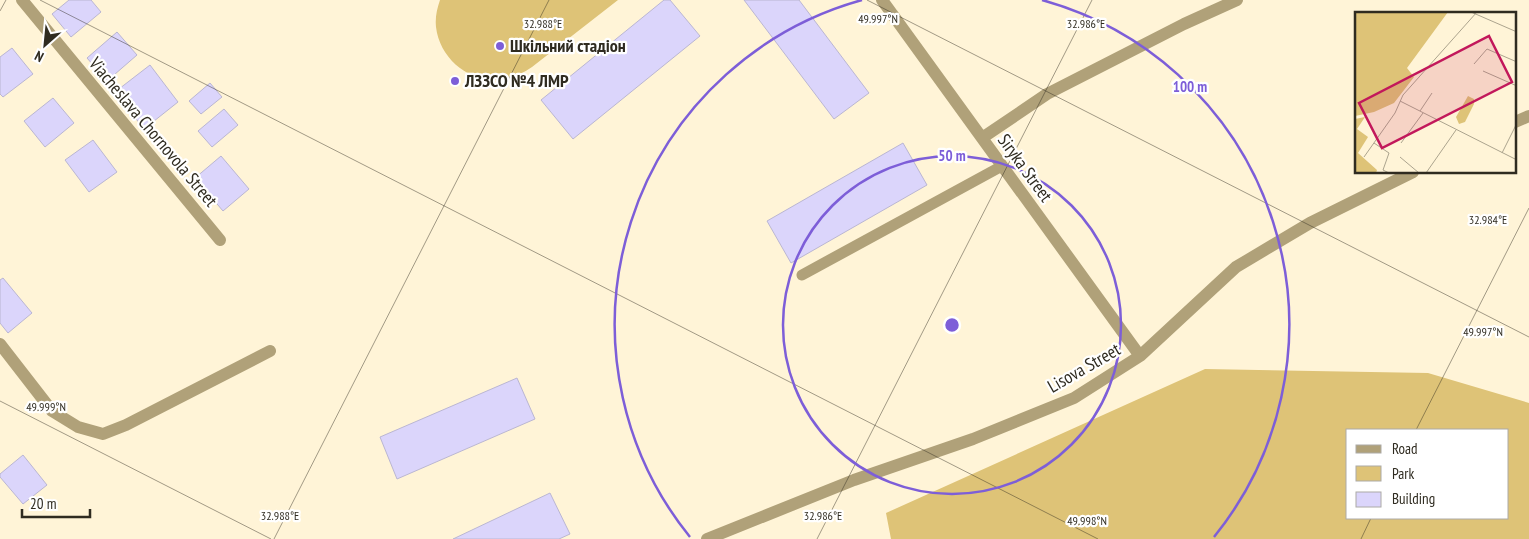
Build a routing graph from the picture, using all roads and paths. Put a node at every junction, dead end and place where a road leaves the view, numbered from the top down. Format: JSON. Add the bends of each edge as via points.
{"nodes":[{"id":1,"x":22,"y":0,"type":"edge"},
{"id":2,"x":882,"y":0,"type":"edge"},
{"id":3,"x":1237,"y":0,"type":"edge"},
{"id":4,"x":1529,"y":116,"type":"edge"},
{"id":5,"x":1516,"y":122,"type":"edge"},
{"id":6,"x":982,"y":138,"type":"junction"},
{"id":7,"x":1002,"y":166,"type":"junction"},
{"id":8,"x":1409,"y":174,"type":"edge"},
{"id":9,"x":220,"y":240,"type":"dead end"},
{"id":10,"x":802,"y":275,"type":"dead end"},
{"id":11,"x":0,"y":344,"type":"edge"},
{"id":12,"x":270,"y":351,"type":"dead end"},
{"id":13,"x":1140,"y":356,"type":"junction"},
{"id":14,"x":707,"y":539,"type":"edge"}],
"edges":[{"from":1,"to":9,"type":"street","name":"Viacheslava Chornovola Street"},
{"from":2,"to":6,"type":"street","name":"Siryka Street"},
{"from":3,"to":6,"type":"street","via":[[1047,94]]},
{"from":4,"to":5,"type":"street"},
{"from":6,"to":7,"type":"street","name":"Siryka Street"},
{"from":7,"to":10,"type":"lane"},
{"from":7,"to":13,"type":"street","name":"Siryka Street"},
{"from":8,"to":13,"type":"street","name":"Lisova Street","via":[[1310,223],[1236,267]]},
{"from":11,"to":12,"type":"street","via":[[52,411],[78,427],[103,434]]},
{"from":13,"to":14,"type":"street","name":"Lisova Street","via":[[1074,398]]}]}
